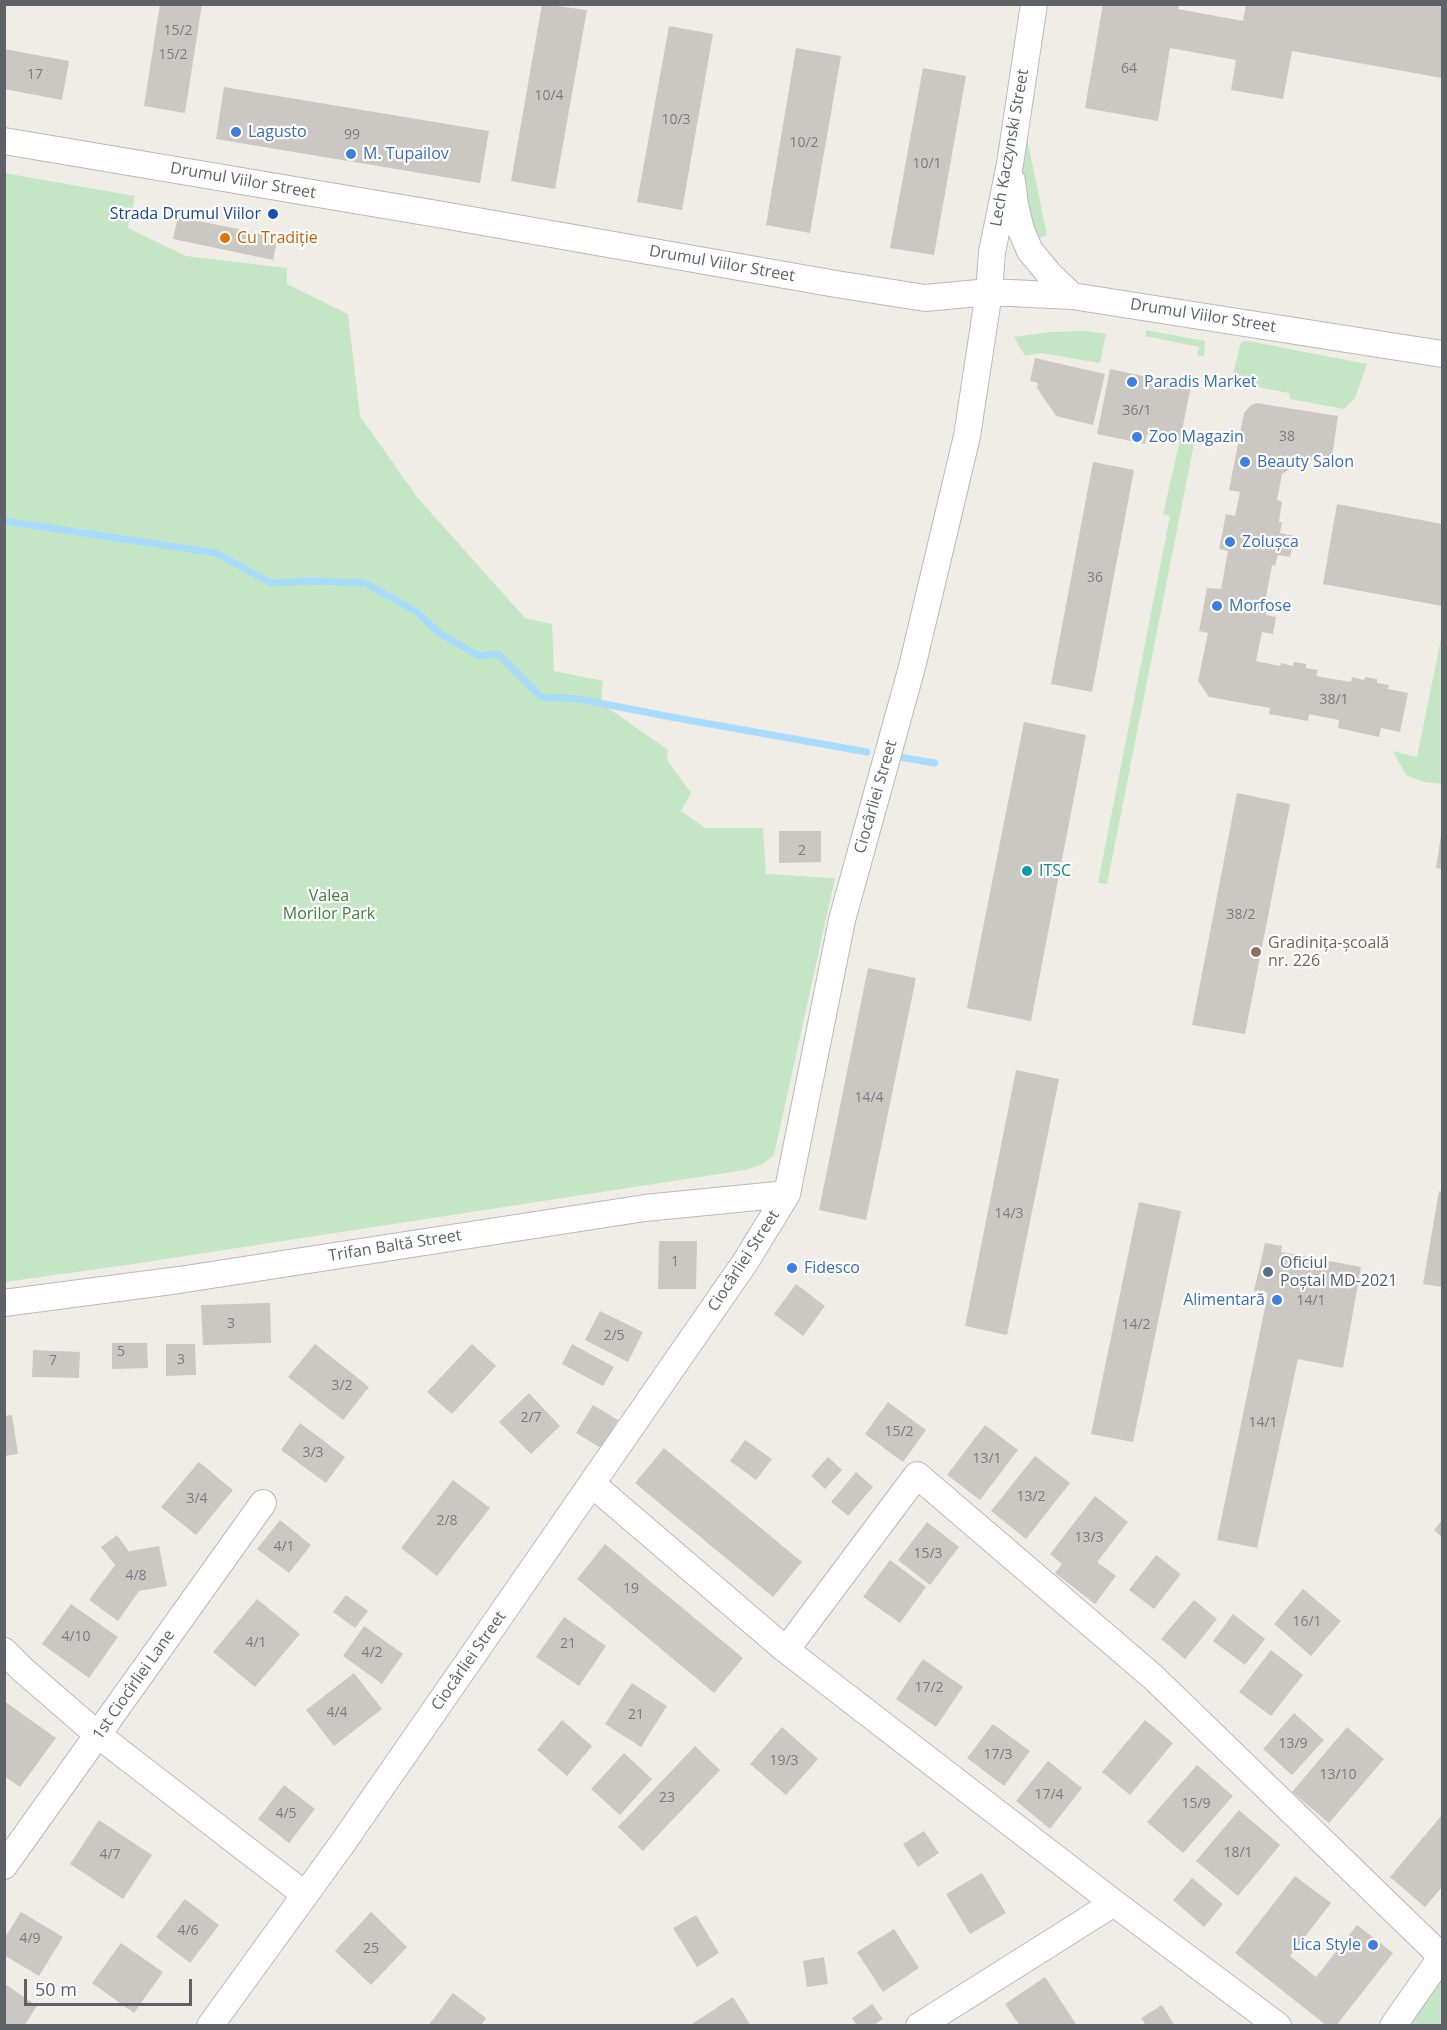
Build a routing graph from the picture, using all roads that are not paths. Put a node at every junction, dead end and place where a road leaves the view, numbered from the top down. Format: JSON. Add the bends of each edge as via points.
{"nodes":[{"id":1,"x":1034,"y":4,"type":"edge"},
{"id":2,"x":4,"y":141,"type":"edge"},
{"id":3,"x":1010,"y":164,"type":"junction"},
{"id":4,"x":989,"y":292,"type":"junction"},
{"id":5,"x":1072,"y":296,"type":"junction"},
{"id":6,"x":1443,"y":354,"type":"edge"},
{"id":7,"x":787,"y":1194,"type":"junction"},
{"id":8,"x":4,"y":1303,"type":"edge"},
{"id":9,"x":592,"y":1484,"type":"junction"},
{"id":10,"x":263,"y":1503,"type":"dead end"},
{"id":11,"x":786,"y":1650,"type":"junction"},
{"id":12,"x":4,"y":1651,"type":"edge"},
{"id":13,"x":98,"y":1735,"type":"junction"},
{"id":14,"x":12,"y":1838,"type":"edge"},
{"id":15,"x":4,"y":1866,"type":"edge"},
{"id":16,"x":304,"y":1894,"type":"junction"},
{"id":17,"x":1114,"y":1903,"type":"junction"},
{"id":18,"x":1442,"y":1956,"type":"edge"},
{"id":19,"x":210,"y":2025,"type":"edge"},
{"id":20,"x":919,"y":2025,"type":"edge"},
{"id":21,"x":1278,"y":2025,"type":"edge"},
{"id":22,"x":1393,"y":2025,"type":"edge"}],
"edges":[{"from":1,"to":3,"type":"street","name":"Lech Kaczynski Street"},
{"from":2,"to":4,"type":"street","name":"Drumul Viilor Street","via":[[858,288],[931,298]]},
{"from":3,"to":4,"type":"street","name":"Lech Kaczynski Street","via":[[992,252]]},
{"from":3,"to":5,"type":"street","via":[[1015,205],[1030,251]]},
{"from":4,"to":5,"type":"street","name":"Drumul Viilor Street"},
{"from":4,"to":7,"type":"street","name":"Ciocârliei Street","via":[[967,436],[912,667],[842,920]]},
{"from":5,"to":6,"type":"street","name":"Drumul Viilor Street"},
{"from":7,"to":8,"type":"street","name":"Trifan Baltă Street","via":[[645,1208]]},
{"from":7,"to":9,"type":"street","name":"Ciocârliei Street","via":[[746,1262]]},
{"from":9,"to":11,"type":"street"},
{"from":9,"to":16,"type":"street","name":"Ciocârliei Street"},
{"from":10,"to":13,"type":"street","name":"1st Ciocîrliei Lane"},
{"from":11,"to":17,"type":"street"},
{"from":11,"to":18,"type":"street","via":[[917,1475],[1153,1677]]},
{"from":12,"to":13,"type":"street"},
{"from":13,"to":14,"type":"street","name":"1st Ciocîrliei Lane"},
{"from":13,"to":16,"type":"street"},
{"from":14,"to":15,"type":"street","name":"1st Ciocîrliei Lane"},
{"from":16,"to":19,"type":"street","name":"Ciocârliei Street"},
{"from":17,"to":20,"type":"street"},
{"from":17,"to":21,"type":"street"},
{"from":18,"to":22,"type":"street"}]}
